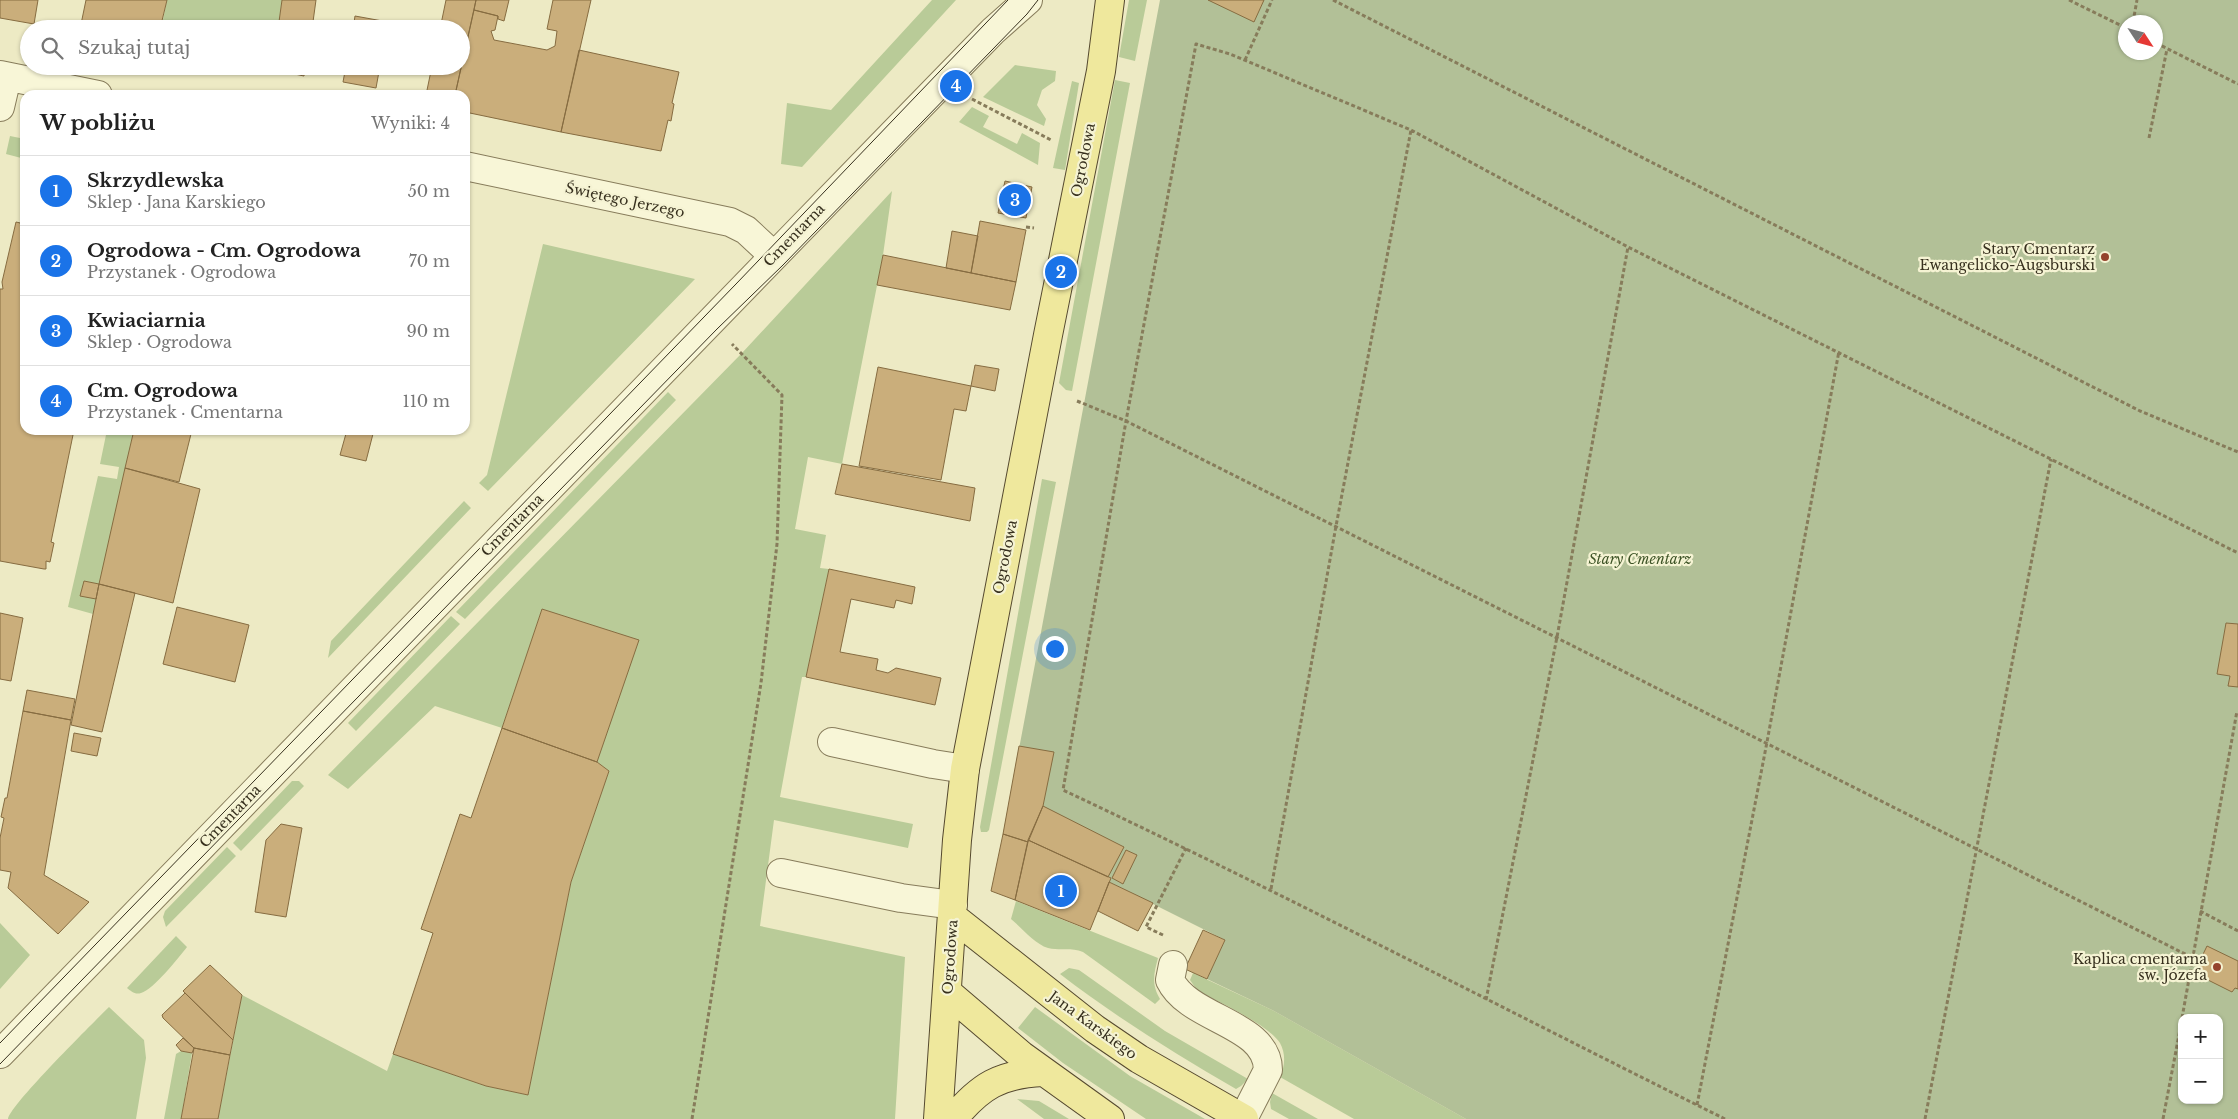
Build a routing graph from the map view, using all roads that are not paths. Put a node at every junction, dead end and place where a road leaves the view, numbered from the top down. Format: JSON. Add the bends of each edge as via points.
{"nodes":[{"id":1,"x":1028,"y":0,"type":"edge"},
{"id":2,"x":1110,"y":0,"type":"edge"},
{"id":3,"x":3,"y":76,"type":"edge"},
{"id":4,"x":73,"y":90,"type":"edge"},
{"id":5,"x":0,"y":107,"type":"edge"},
{"id":6,"x":470,"y":167,"type":"edge"},
{"id":7,"x":774,"y":256,"type":"junction"},
{"id":8,"x":832,"y":742,"type":"dead end"},
{"id":9,"x":965,"y":769,"type":"junction"},
{"id":10,"x":781,"y":872,"type":"dead end"},
{"id":11,"x":953,"y":911,"type":"junction"},
{"id":12,"x":1173,"y":965,"type":"dead end"},
{"id":13,"x":948,"y":992,"type":"junction"},
{"id":14,"x":0,"y":1054,"type":"edge"},
{"id":15,"x":1043,"y":1072,"type":"junction"},
{"id":16,"x":938,"y":1119,"type":"edge"},
{"id":17,"x":954,"y":1119,"type":"edge"},
{"id":18,"x":1110,"y":1119,"type":"edge"},
{"id":19,"x":1243,"y":1119,"type":"edge"}],
"edges":[{"from":1,"to":7,"type":"street","name":"Cmentarna","via":[[993,31]]},
{"from":2,"to":9,"type":"main road","name":"Ogrodowa","via":[[1101,71]]},
{"from":3,"to":4,"type":"street"},
{"from":3,"to":5,"type":"street"},
{"from":6,"to":7,"type":"street","name":"Świętego Jerzego","via":[[730,222],[746,230]]},
{"from":7,"to":14,"type":"street","name":"Cmentarna"},
{"from":8,"to":9,"type":"street"},
{"from":9,"to":11,"type":"main road","name":"Ogrodowa"},
{"from":10,"to":11,"type":"street"},
{"from":11,"to":13,"type":"main road","name":"Ogrodowa"},
{"from":11,"to":19,"type":"main road","name":"Jana Karskiego","via":[[1095,1029],[1139,1059]]},
{"from":12,"to":19,"type":"street","via":[[1170,980],[1176,992],[1246,1034],[1264,1052],[1268,1070]]},
{"from":13,"to":15,"type":"main road"},
{"from":13,"to":16,"type":"main road","name":"Ogrodowa"},
{"from":15,"to":17,"type":"main road","via":[[1021,1073],[989,1085],[971,1098]]},
{"from":15,"to":18,"type":"main road"}]}
